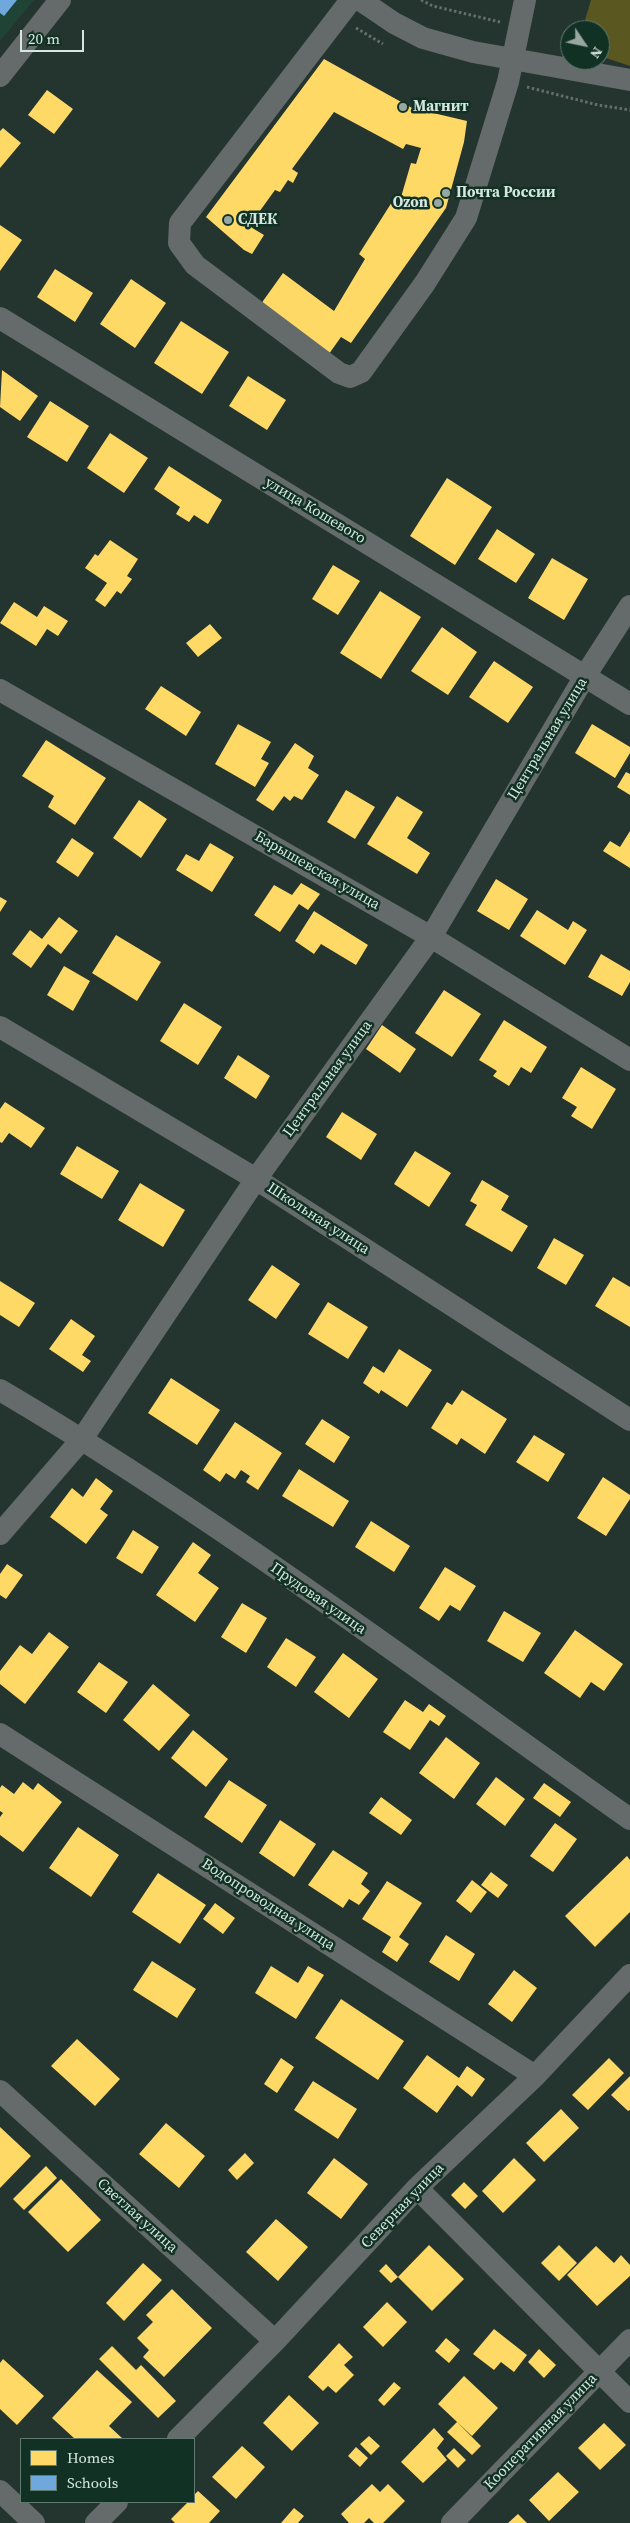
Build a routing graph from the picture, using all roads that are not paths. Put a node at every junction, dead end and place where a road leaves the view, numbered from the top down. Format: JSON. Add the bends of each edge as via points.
{"nodes":[{"id":1,"x":60,"y":0,"type":"edge"},
{"id":2,"x":351,"y":0,"type":"edge"},
{"id":3,"x":360,"y":0,"type":"edge"},
{"id":4,"x":524,"y":6,"type":"edge"},
{"id":5,"x":512,"y":60,"type":"junction"},
{"id":6,"x":0,"y":76,"type":"edge"},
{"id":7,"x":630,"y":80,"type":"edge"},
{"id":8,"x":0,"y":318,"type":"edge"},
{"id":9,"x":630,"y":606,"type":"edge"},
{"id":10,"x":585,"y":676,"type":"junction"},
{"id":11,"x":0,"y":690,"type":"edge"},
{"id":12,"x":630,"y":704,"type":"edge"},
{"id":13,"x":431,"y":937,"type":"junction"},
{"id":14,"x":0,"y":1027,"type":"edge"},
{"id":15,"x":630,"y":1060,"type":"edge"},
{"id":16,"x":256,"y":1179,"type":"junction"},
{"id":17,"x":0,"y":1390,"type":"edge"},
{"id":18,"x":630,"y":1420,"type":"edge"},
{"id":19,"x":82,"y":1439,"type":"junction"},
{"id":20,"x":0,"y":1534,"type":"edge"},
{"id":21,"x":0,"y":1734,"type":"edge"},
{"id":22,"x":630,"y":1819,"type":"edge"},
{"id":23,"x":630,"y":1975,"type":"edge"},
{"id":24,"x":535,"y":2076,"type":"junction"},
{"id":25,"x":0,"y":2091,"type":"edge"},
{"id":26,"x":417,"y":2188,"type":"junction"},
{"id":27,"x":630,"y":2340,"type":"edge"},
{"id":28,"x":275,"y":2341,"type":"junction"},
{"id":29,"x":599,"y":2372,"type":"junction"},
{"id":30,"x":630,"y":2402,"type":"edge"},
{"id":31,"x":179,"y":2438,"type":"edge"},
{"id":32,"x":0,"y":2491,"type":"edge"},
{"id":33,"x":116,"y":2503,"type":"edge"},
{"id":34,"x":34,"y":2523,"type":"edge"},
{"id":35,"x":96,"y":2523,"type":"edge"},
{"id":36,"x":452,"y":2523,"type":"edge"}],
"edges":[{"from":1,"to":6,"type":"street"},
{"from":2,"to":5,"type":"street","via":[[180,223],[179,243],[195,265],[339,373],[350,377],[361,372],[425,283],[466,218],[488,152]]},
{"from":3,"to":5,"type":"street","via":[[423,38]]},
{"from":4,"to":5,"type":"street"},
{"from":5,"to":7,"type":"street"},
{"from":8,"to":10,"type":"street","name":"улица Кошевого"},
{"from":9,"to":10,"type":"street","name":"Центральная улица"},
{"from":10,"to":12,"type":"street","name":"улица Кошевого"},
{"from":10,"to":13,"type":"street","name":"Центральная улица"},
{"from":11,"to":13,"type":"street","name":"Барышевская улица"},
{"from":13,"to":15,"type":"street","name":"Барышевская улица"},
{"from":13,"to":16,"type":"street","name":"Центральная улица"},
{"from":14,"to":16,"type":"street","name":"Школьная улица"},
{"from":16,"to":18,"type":"street","name":"Школьная улица"},
{"from":16,"to":19,"type":"street","name":"Центральная улица"},
{"from":17,"to":19,"type":"street","name":"Прудовая улица"},
{"from":19,"to":20,"type":"street","name":"Центральная улица"},
{"from":19,"to":22,"type":"street","name":"Прудовая улица","via":[[221,1530]]},
{"from":21,"to":24,"type":"street","name":"Водопроводная улица"},
{"from":23,"to":24,"type":"street","name":"Северная улица"},
{"from":24,"to":26,"type":"street","name":"Северная улица"},
{"from":25,"to":28,"type":"street","name":"Светлая улица"},
{"from":26,"to":28,"type":"street","name":"Северная улица"},
{"from":26,"to":29,"type":"street"},
{"from":27,"to":29,"type":"street","name":"Кооперативная улица"},
{"from":28,"to":31,"type":"street","name":"Северная улица"},
{"from":29,"to":30,"type":"street"},
{"from":29,"to":36,"type":"street","name":"Кооперативная улица"},
{"from":32,"to":34,"type":"street"},
{"from":33,"to":35,"type":"street"}]}
